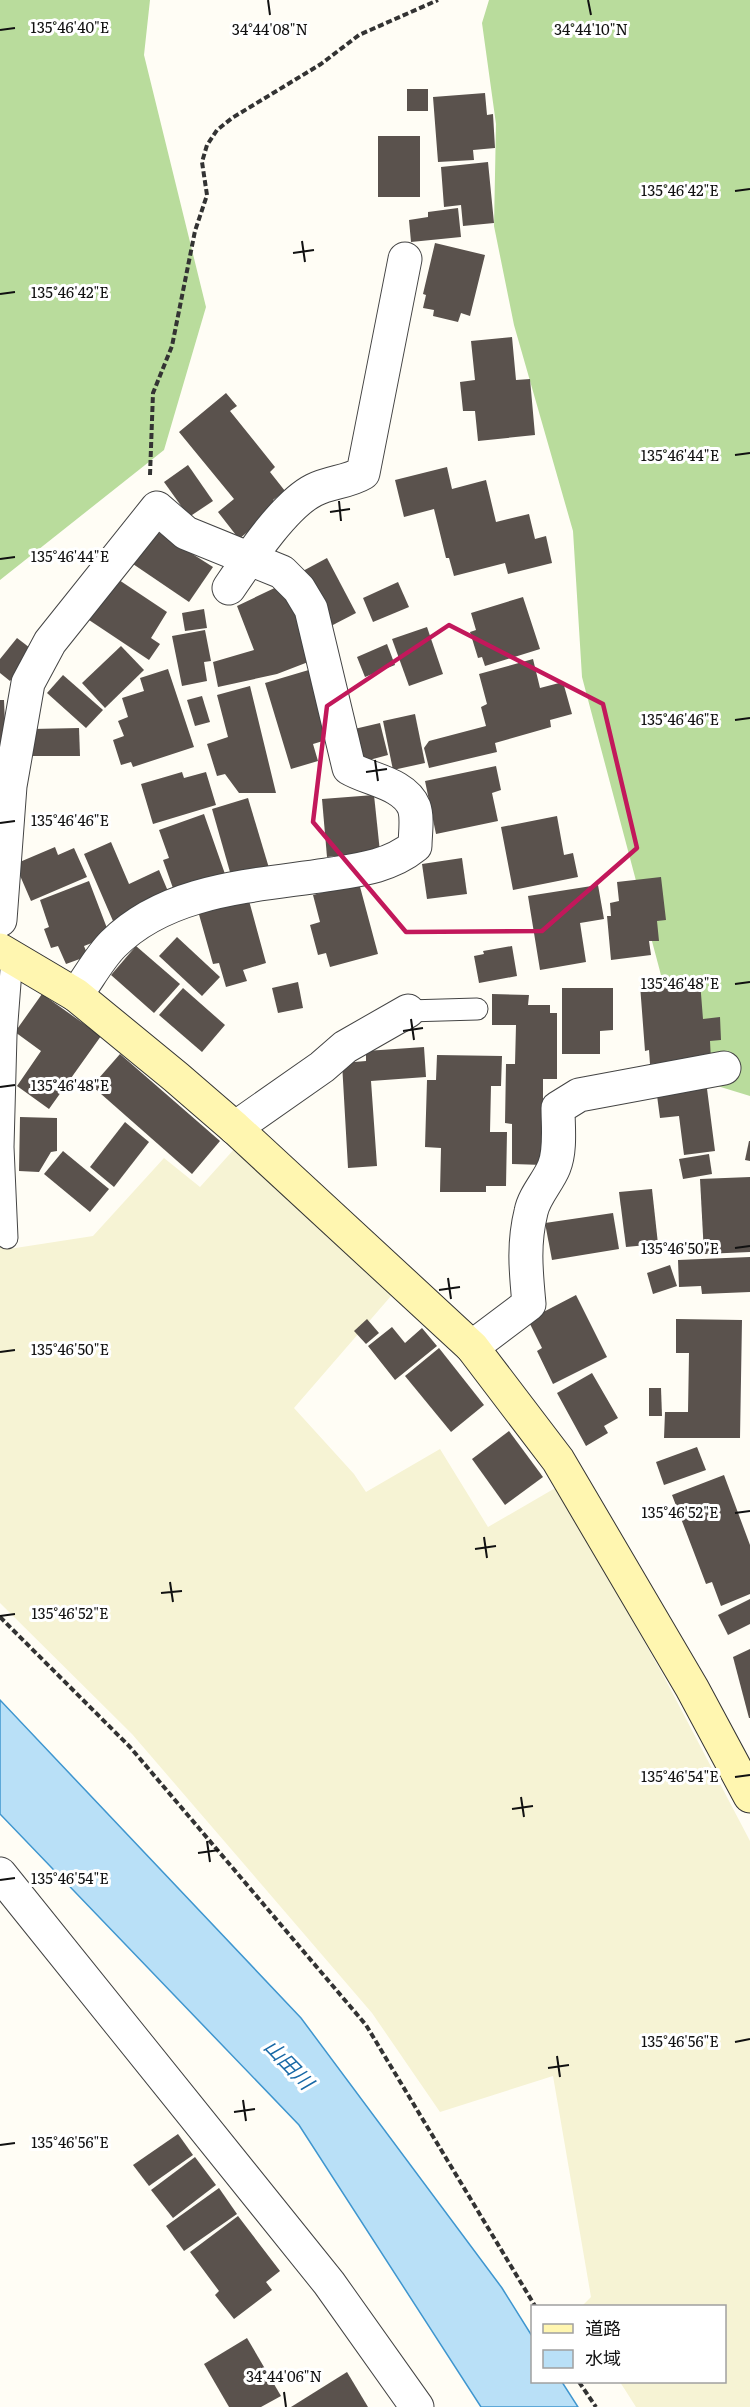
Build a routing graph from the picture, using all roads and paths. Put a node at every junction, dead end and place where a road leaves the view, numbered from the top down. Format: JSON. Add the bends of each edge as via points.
{"nodes":[{"id":1,"x":438,"y":0,"type":"edge"},
{"id":2,"x":405,"y":259,"type":"dead end"},
{"id":3,"x":157,"y":508,"type":"junction"},
{"id":4,"x":249,"y":560,"type":"junction"},
{"id":5,"x":229,"y":588,"type":"dead end"},
{"id":6,"x":0,"y":920,"type":"edge"},
{"id":7,"x":6,"y":954,"type":"edge"},
{"id":8,"x":76,"y":995,"type":"junction"},
{"id":9,"x":477,"y":1009,"type":"dead end"},
{"id":10,"x":408,"y":1011,"type":"joint"},
{"id":11,"x":724,"y":1068,"type":"dead end"},
{"id":12,"x":235,"y":1128,"type":"junction"},
{"id":13,"x":7,"y":1238,"type":"dead end"},
{"id":14,"x":472,"y":1347,"type":"junction"},
{"id":15,"x":0,"y":1617,"type":"edge"},
{"id":16,"x":750,"y":1796,"type":"edge"},
{"id":17,"x":0,"y":1874,"type":"edge"},
{"id":18,"x":533,"y":2305,"type":"edge"},
{"id":19,"x":580,"y":2383,"type":"edge"},
{"id":20,"x":417,"y":2407,"type":"edge"},
{"id":21,"x":596,"y":2407,"type":"edge"}],
"edges":[{"from":1,"to":3,"type":"path","via":[[359,35],[321,64],[232,118],[207,145],[202,162],[207,195],[195,231],[172,346],[153,393],[150,477]]},
{"from":2,"to":4,"type":"street","via":[[363,473],[313,490],[296,502]]},
{"from":3,"to":4,"type":"street","via":[[186,533]]},
{"from":3,"to":6,"type":"street","via":[[50,642],[28,683],[10,786]]},
{"from":4,"to":5,"type":"street"},
{"from":4,"to":8,"type":"street","via":[[282,572],[311,609],[349,768],[407,796],[414,809],[415,846],[377,867],[217,892],[179,902],[140,922],[112,945]]},
{"from":7,"to":8,"type":"street"},
{"from":7,"to":13,"type":"lane","via":[[3,1147]]},
{"from":8,"to":12,"type":"street"},
{"from":9,"to":10,"type":"lane"},
{"from":10,"to":12,"type":"street","via":[[345,1047]]},
{"from":11,"to":14,"type":"street","via":[[579,1095],[558,1108],[555,1166],[531,1209],[527,1235],[524,1258],[529,1304]]},
{"from":12,"to":14,"type":"street"},
{"from":14,"to":16,"type":"street","via":[[558,1460],[692,1688]]},
{"from":15,"to":18,"type":"path","via":[[130,1747],[366,2025]]},
{"from":17,"to":20,"type":"street","via":[[329,2283]]},
{"from":19,"to":21,"type":"path"}]}
